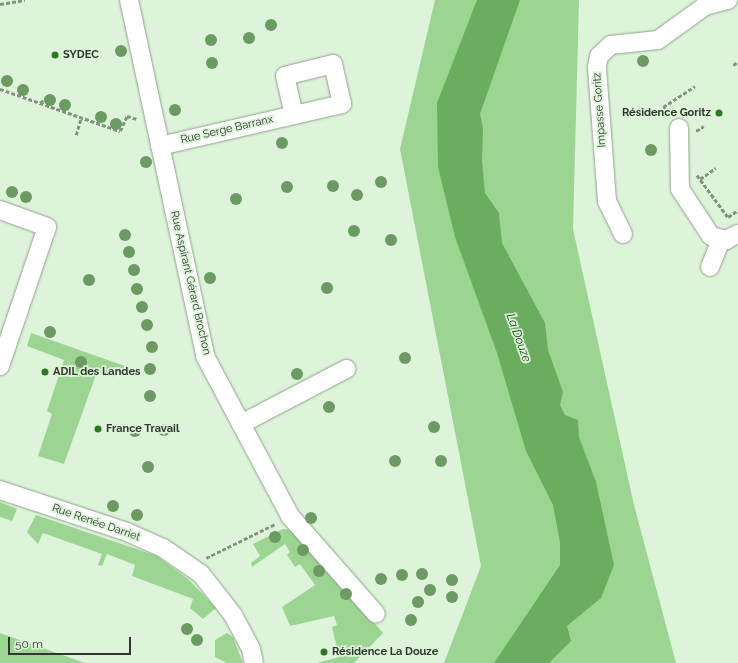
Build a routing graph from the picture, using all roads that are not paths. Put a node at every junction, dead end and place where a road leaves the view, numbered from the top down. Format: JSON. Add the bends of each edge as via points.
{"nodes":[{"id":1,"x":129,"y":0,"type":"edge"},
{"id":2,"x":728,"y":0,"type":"edge"},
{"id":3,"x":294,"y":115,"type":"dead end"},
{"id":4,"x":679,"y":128,"type":"road end"},
{"id":5,"x":160,"y":146,"type":"junction"},
{"id":6,"x":0,"y":210,"type":"edge"},
{"id":7,"x":623,"y":234,"type":"dead end"},
{"id":8,"x":738,"y":234,"type":"edge"},
{"id":9,"x":720,"y":240,"type":"junction"},
{"id":10,"x":710,"y":267,"type":"dead end"},
{"id":11,"x":0,"y":366,"type":"edge"},
{"id":12,"x":346,"y":369,"type":"dead end"},
{"id":13,"x":241,"y":424,"type":"junction"},
{"id":14,"x":0,"y":490,"type":"edge"},
{"id":15,"x":376,"y":614,"type":"dead end"},
{"id":16,"x":254,"y":663,"type":"edge"}],
"edges":[{"from":1,"to":5,"type":"street","name":"Rue Aspirant Gérard Brochon"},
{"from":2,"to":7,"type":"street","name":"Impasse Goritz","via":[[705,6],[658,40],[611,45],[599,56],[597,67],[608,201]]},
{"from":3,"to":5,"type":"street","name":"Rue Serge Barranx"},
{"from":4,"to":9,"type":"street","via":[[680,189],[711,236]]},
{"from":5,"to":13,"type":"street","name":"Rue Aspirant Gérard Brochon","via":[[205,356]]},
{"from":6,"to":11,"type":"street","via":[[48,226]]},
{"from":8,"to":9,"type":"street"},
{"from":9,"to":10,"type":"street"},
{"from":12,"to":13,"type":"street"},
{"from":13,"to":15,"type":"street","name":"Rue Aspirant Gérard Brochon","via":[[290,516]]},
{"from":14,"to":16,"type":"street","name":"Rue Renée Darriet","via":[[127,532],[202,567],[251,648]]}]}
